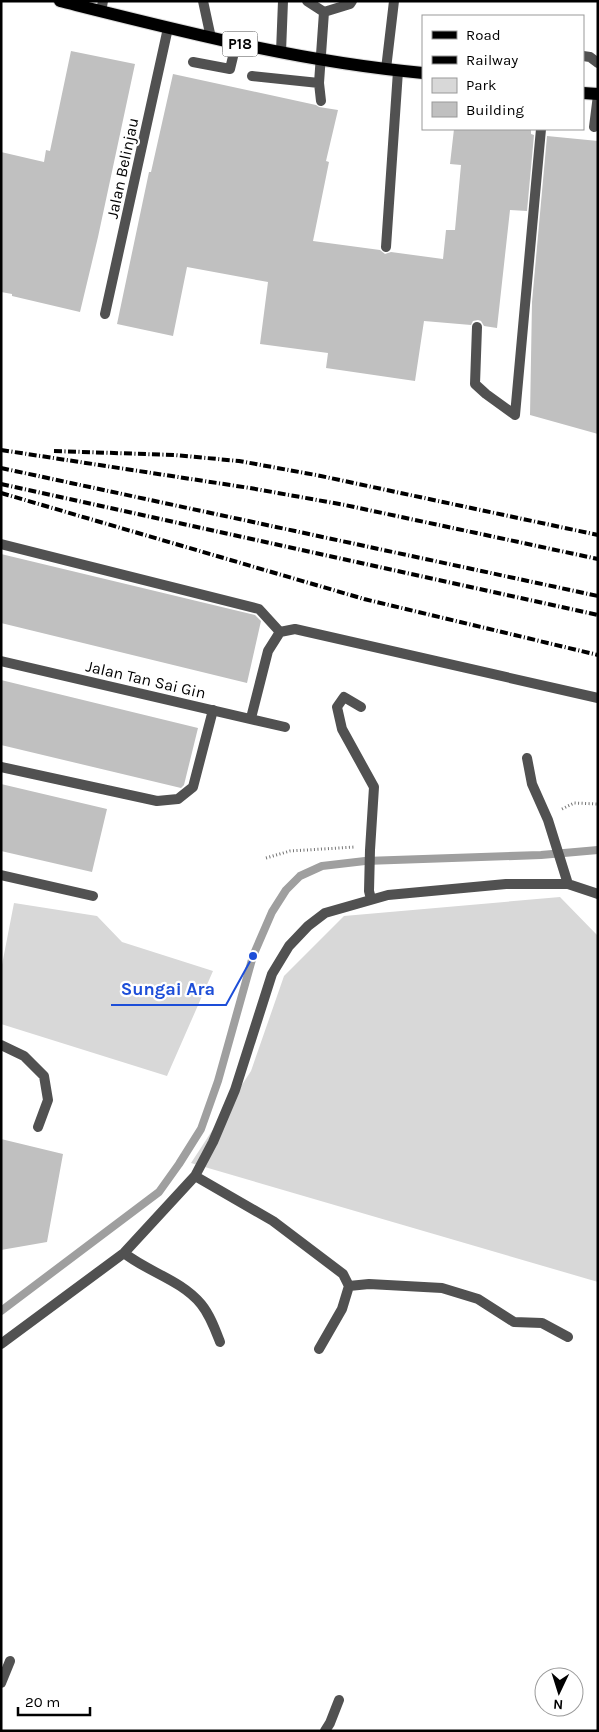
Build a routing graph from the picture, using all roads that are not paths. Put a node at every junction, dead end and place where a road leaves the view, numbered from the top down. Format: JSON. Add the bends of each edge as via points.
{"nodes":[{"id":1,"x":60,"y":1,"type":"edge"},
{"id":2,"x":203,"y":1,"type":"edge"},
{"id":3,"x":284,"y":1,"type":"edge"},
{"id":4,"x":307,"y":1,"type":"edge"},
{"id":5,"x":352,"y":1,"type":"edge"},
{"id":6,"x":394,"y":1,"type":"edge"},
{"id":7,"x":102,"y":6,"type":"edge"},
{"id":8,"x":324,"y":12,"type":"junction"},
{"id":9,"x":168,"y":28,"type":"junction"},
{"id":10,"x":211,"y":38,"type":"junction"},
{"id":11,"x":236,"y":44,"type":"junction"},
{"id":12,"x":281,"y":52,"type":"junction"},
{"id":13,"x":584,"y":56,"type":"edge"},
{"id":14,"x":320,"y":60,"type":"junction"},
{"id":15,"x":193,"y":62,"type":"dead end"},
{"id":16,"x":598,"y":63,"type":"edge"},
{"id":17,"x":392,"y":70,"type":"junction"},
{"id":18,"x":422,"y":73,"type":"edge"},
{"id":19,"x":252,"y":76,"type":"dead end"},
{"id":20,"x":319,"y":83,"type":"junction"},
{"id":21,"x":584,"y":94,"type":"edge"},
{"id":22,"x":598,"y":95,"type":"edge"},
{"id":23,"x":321,"y":101,"type":"dead end"},
{"id":24,"x":596,"y":127,"type":"edge"},
{"id":25,"x":541,"y":130,"type":"edge"},
{"id":26,"x":386,"y":247,"type":"dead end"},
{"id":27,"x":105,"y":314,"type":"dead end"},
{"id":28,"x":477,"y":326,"type":"dead end"},
{"id":29,"x":1,"y":544,"type":"edge"},
{"id":30,"x":280,"y":632,"type":"junction"},
{"id":31,"x":1,"y":660,"type":"edge"},
{"id":32,"x":598,"y":698,"type":"edge"},
{"id":33,"x":361,"y":707,"type":"dead end"},
{"id":34,"x":213,"y":710,"type":"junction"},
{"id":35,"x":250,"y":718,"type":"junction"},
{"id":36,"x":285,"y":727,"type":"dead end"},
{"id":37,"x":527,"y":758,"type":"dead end"},
{"id":38,"x":1,"y":767,"type":"edge"},
{"id":39,"x":1,"y":875,"type":"edge"},
{"id":40,"x":568,"y":884,"type":"junction"},
{"id":41,"x":598,"y":894,"type":"edge"},
{"id":42,"x":370,"y":895,"type":"junction"},
{"id":43,"x":93,"y":896,"type":"dead end"},
{"id":44,"x":1,"y":1045,"type":"edge"},
{"id":45,"x":38,"y":1127,"type":"dead end"},
{"id":46,"x":195,"y":1176,"type":"junction"},
{"id":47,"x":124,"y":1253,"type":"junction"},
{"id":48,"x":350,"y":1286,"type":"junction"},
{"id":49,"x":568,"y":1337,"type":"dead end"},
{"id":50,"x":220,"y":1342,"type":"dead end"},
{"id":51,"x":1,"y":1344,"type":"edge"},
{"id":52,"x":319,"y":1349,"type":"dead end"},
{"id":53,"x":10,"y":1662,"type":"dead end"},
{"id":54,"x":1,"y":1683,"type":"edge"},
{"id":55,"x":338,"y":1700,"type":"dead end"},
{"id":56,"x":325,"y":1731,"type":"edge"}],
"edges":[{"from":1,"to":7,"type":"main road","number":"P18"},
{"from":2,"to":10,"type":"street"},
{"from":3,"to":12,"type":"street"},
{"from":4,"to":8,"type":"street"},
{"from":5,"to":8,"type":"street"},
{"from":6,"to":17,"type":"street"},
{"from":7,"to":9,"type":"main road","number":"P18"},
{"from":8,"to":14,"type":"street"},
{"from":9,"to":10,"type":"main road","number":"P18"},
{"from":9,"to":27,"type":"street","name":"Jalan Belinjau"},
{"from":10,"to":11,"type":"main road","number":"P18"},
{"from":11,"to":12,"type":"main road","number":"P18"},
{"from":11,"to":15,"type":"street","via":[[230,69]]},
{"from":12,"to":14,"type":"main road","number":"P18"},
{"from":13,"to":16,"type":"street"},
{"from":14,"to":17,"type":"main road","number":"P18"},
{"from":14,"to":20,"type":"street"},
{"from":17,"to":18,"type":"main road","number":"P18"},
{"from":17,"to":26,"type":"street"},
{"from":19,"to":20,"type":"street"},
{"from":20,"to":23,"type":"street"},
{"from":21,"to":22,"type":"main road"},
{"from":22,"to":24,"type":"street"},
{"from":25,"to":28,"type":"street","via":[[515,415],[475,384]]},
{"from":29,"to":30,"type":"street","via":[[259,609]]},
{"from":30,"to":32,"type":"street","via":[[295,629]]},
{"from":30,"to":35,"type":"street","via":[[268,651]]},
{"from":31,"to":34,"type":"street","name":"Jalan Tan Sai Gin"},
{"from":33,"to":42,"type":"street","via":[[344,697],[337,707],[342,729],[374,787]]},
{"from":34,"to":35,"type":"street","name":"Jalan Tan Sai Gin"},
{"from":34,"to":38,"type":"street","via":[[193,787],[178,799],[157,801]]},
{"from":35,"to":36,"type":"street","name":"Jalan Tan Sai Gin"},
{"from":37,"to":40,"type":"street","via":[[532,784],[548,820]]},
{"from":39,"to":43,"type":"street"},
{"from":40,"to":41,"type":"street"},
{"from":40,"to":42,"type":"street","via":[[506,884]]},
{"from":42,"to":46,"type":"street","via":[[325,913],[289,946],[272,974],[235,1090]]},
{"from":44,"to":45,"type":"street","via":[[24,1056],[44,1076],[48,1100]]},
{"from":46,"to":47,"type":"street"},
{"from":46,"to":48,"type":"street","via":[[273,1221],[343,1274]]},
{"from":47,"to":50,"type":"street","via":[[183,1289],[200,1304]]},
{"from":47,"to":51,"type":"street"},
{"from":48,"to":49,"type":"street","via":[[442,1288],[478,1299],[514,1322],[542,1323]]},
{"from":48,"to":52,"type":"street","via":[[342,1309]]},
{"from":53,"to":54,"type":"street"},
{"from":55,"to":56,"type":"street"}]}
